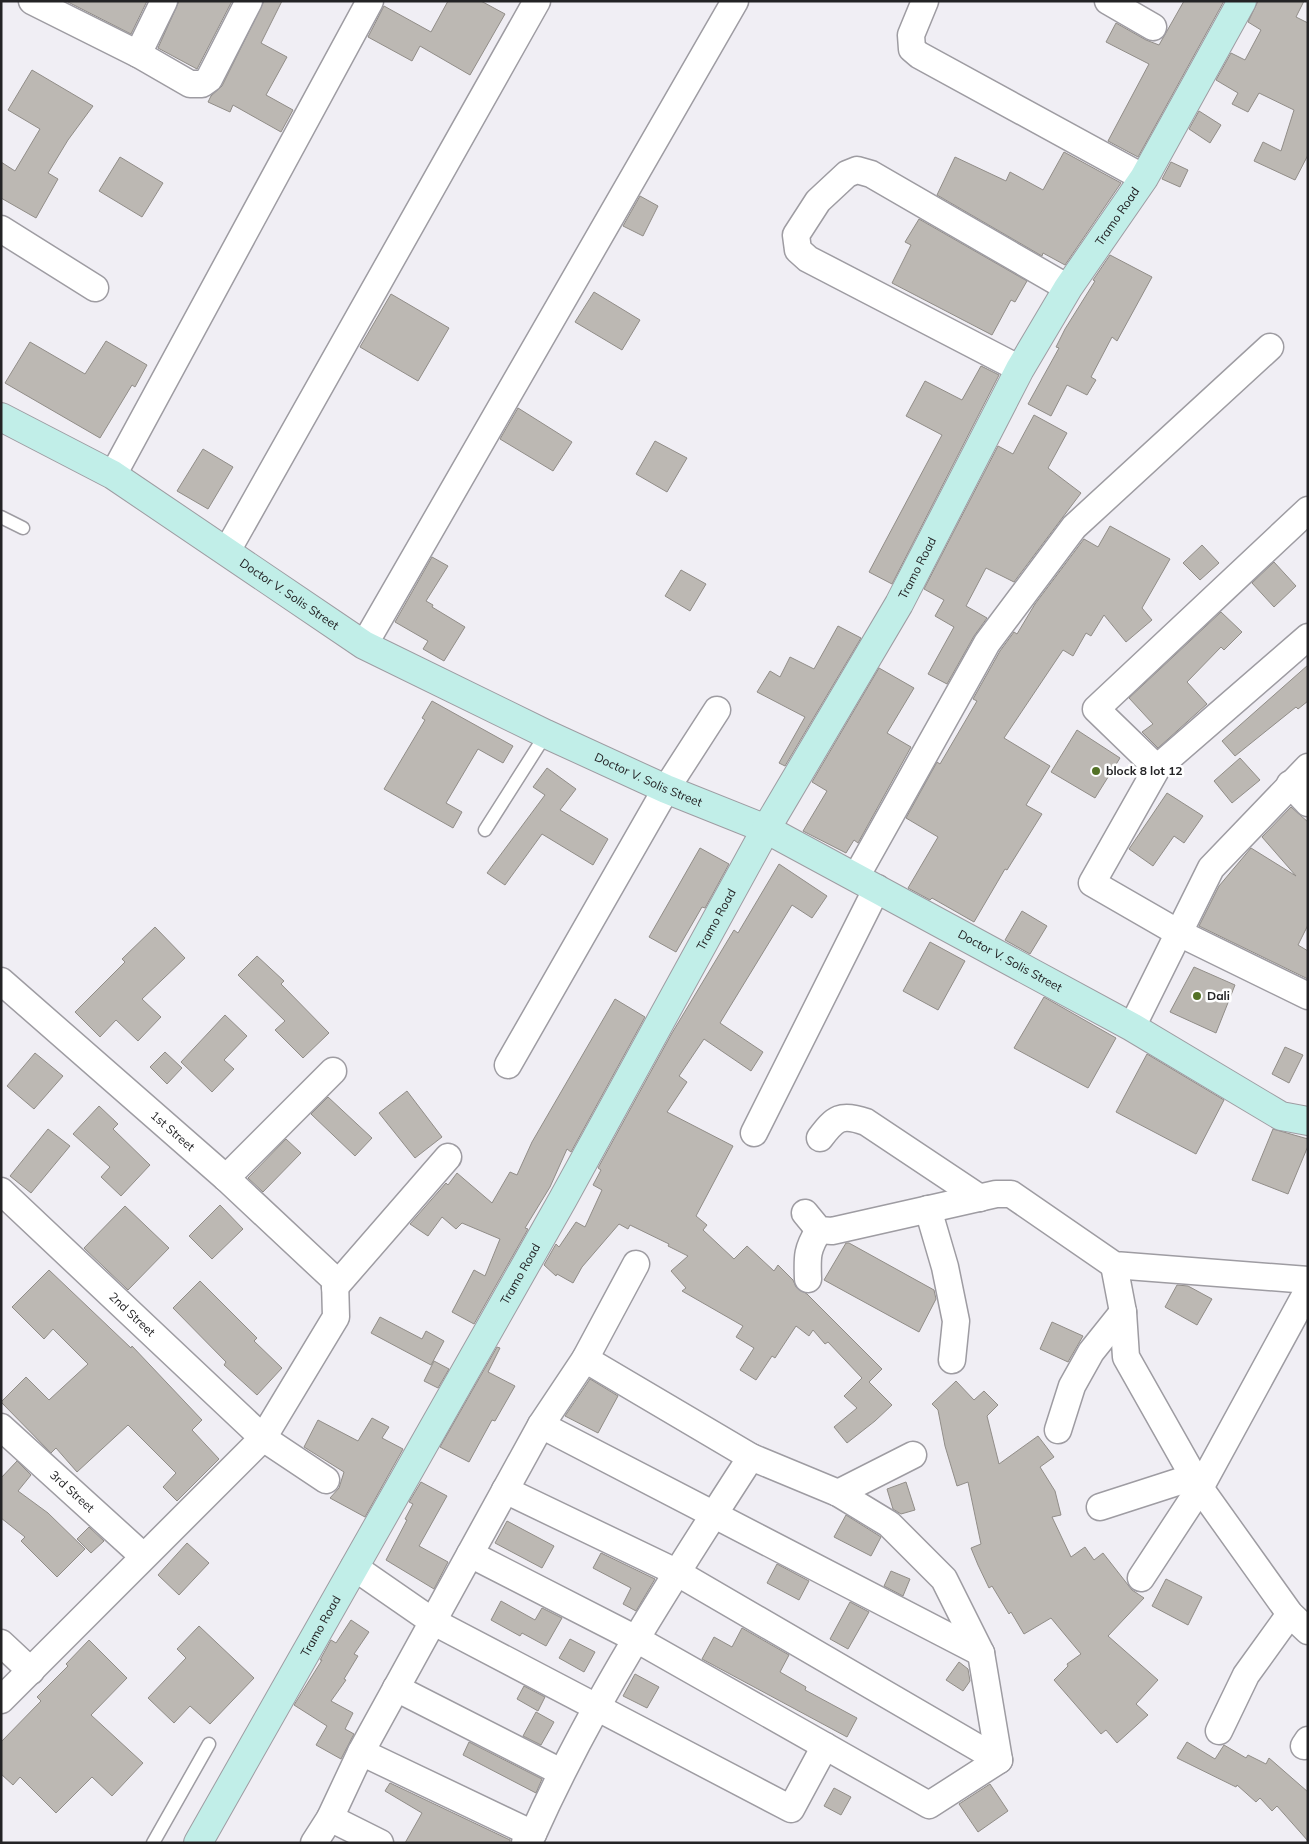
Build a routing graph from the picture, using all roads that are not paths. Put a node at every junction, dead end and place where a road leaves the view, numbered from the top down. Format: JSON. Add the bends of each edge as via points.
{"nodes":[{"id":1,"x":32,"y":1,"type":"edge"},
{"id":2,"x":164,"y":1,"type":"edge"},
{"id":3,"x":249,"y":1,"type":"edge"},
{"id":4,"x":370,"y":1,"type":"edge"},
{"id":5,"x":537,"y":1,"type":"edge"},
{"id":6,"x":735,"y":1,"type":"edge"},
{"id":7,"x":925,"y":1,"type":"edge"},
{"id":8,"x":1108,"y":1,"type":"edge"},
{"id":9,"x":1242,"y":1,"type":"edge"},
{"id":10,"x":1154,"y":27,"type":"dead end"},
{"id":11,"x":138,"y":54,"type":"junction"},
{"id":12,"x":1144,"y":178,"type":"junction"},
{"id":13,"x":1,"y":229,"type":"edge"},
{"id":14,"x":95,"y":288,"type":"dead end"},
{"id":15,"x":1068,"y":288,"type":"junction"},
{"id":16,"x":1270,"y":347,"type":"dead end"},
{"id":17,"x":1020,"y":369,"type":"junction"},
{"id":18,"x":1,"y":417,"type":"edge"},
{"id":19,"x":113,"y":475,"type":"junction"},
{"id":20,"x":1308,"y":510,"type":"edge"},
{"id":21,"x":1,"y":518,"type":"edge"},
{"id":22,"x":23,"y":528,"type":"dead end"},
{"id":23,"x":226,"y":551,"type":"junction"},
{"id":24,"x":1308,"y":637,"type":"edge"},
{"id":25,"x":364,"y":645,"type":"junction"},
{"id":26,"x":717,"y":710,"type":"dead end"},
{"id":27,"x":546,"y":734,"type":"junction"},
{"id":28,"x":1157,"y":768,"type":"junction"},
{"id":29,"x":1299,"y":776,"type":"edge"},
{"id":30,"x":666,"y":788,"type":"junction"},
{"id":31,"x":1308,"y":803,"type":"edge"},
{"id":32,"x":766,"y":829,"type":"junction"},
{"id":33,"x":485,"y":830,"type":"dead end"},
{"id":34,"x":866,"y":882,"type":"junction"},
{"id":35,"x":1177,"y":932,"type":"junction"},
{"id":36,"x":1,"y":981,"type":"edge"},
{"id":37,"x":1308,"y":996,"type":"edge"},
{"id":38,"x":1132,"y":1027,"type":"junction"},
{"id":39,"x":508,"y":1066,"type":"dead end"},
{"id":40,"x":333,"y":1071,"type":"dead end"},
{"id":41,"x":1308,"y":1121,"type":"edge"},
{"id":42,"x":754,"y":1133,"type":"dead end"},
{"id":43,"x":820,"y":1138,"type":"dead end"},
{"id":44,"x":448,"y":1157,"type":"dead end"},
{"id":45,"x":226,"y":1178,"type":"junction"},
{"id":46,"x":1,"y":1191,"type":"edge"},
{"id":47,"x":980,"y":1198,"type":"junction"},
{"id":48,"x":928,"y":1209,"type":"junction"},
{"id":49,"x":636,"y":1264,"type":"dead end"},
{"id":50,"x":1114,"y":1265,"type":"junction"},
{"id":51,"x":808,"y":1279,"type":"dead end"},
{"id":52,"x":1308,"y":1280,"type":"edge"},
{"id":53,"x":335,"y":1287,"type":"junction"},
{"id":54,"x":1308,"y":1290,"type":"edge"},
{"id":55,"x":1123,"y":1312,"type":"junction"},
{"id":56,"x":585,"y":1359,"type":"junction"},
{"id":57,"x":952,"y":1360,"type":"dead end"},
{"id":58,"x":541,"y":1425,"type":"junction"},
{"id":59,"x":1,"y":1427,"type":"edge"},
{"id":60,"x":1058,"y":1430,"type":"dead end"},
{"id":61,"x":263,"y":1438,"type":"junction"},
{"id":62,"x":913,"y":1455,"type":"dead end"},
{"id":63,"x":751,"y":1457,"type":"junction"},
{"id":64,"x":326,"y":1480,"type":"dead end"},
{"id":65,"x":1196,"y":1482,"type":"junction"},
{"id":66,"x":505,"y":1490,"type":"junction"},
{"id":67,"x":838,"y":1493,"type":"junction"},
{"id":68,"x":1100,"y":1507,"type":"dead end"},
{"id":69,"x":715,"y":1513,"type":"junction"},
{"id":70,"x":470,"y":1554,"type":"junction"},
{"id":71,"x":143,"y":1556,"type":"junction"},
{"id":72,"x":354,"y":1567,"type":"junction"},
{"id":73,"x":676,"y":1572,"type":"junction"},
{"id":74,"x":1141,"y":1578,"type":"dead end"},
{"id":75,"x":432,"y":1622,"type":"junction"},
{"id":76,"x":1299,"y":1622,"type":"edge"},
{"id":77,"x":638,"y":1640,"type":"junction"},
{"id":78,"x":1,"y":1643,"type":"edge"},
{"id":79,"x":981,"y":1653,"type":"junction"},
{"id":80,"x":31,"y":1671,"type":"junction"},
{"id":81,"x":396,"y":1688,"type":"junction"},
{"id":82,"x":1,"y":1700,"type":"edge"},
{"id":83,"x":596,"y":1706,"type":"junction"},
{"id":84,"x":1219,"y":1731,"type":"dead end"},
{"id":85,"x":209,"y":1744,"type":"dead end"},
{"id":86,"x":825,"y":1746,"type":"junction"},
{"id":87,"x":361,"y":1752,"type":"junction"},
{"id":88,"x":999,"y":1760,"type":"junction"},
{"id":89,"x":561,"y":1772,"type":"junction"},
{"id":90,"x":330,"y":1818,"type":"junction"},
{"id":91,"x":529,"y":1839,"type":"edge"},
{"id":92,"x":153,"y":1843,"type":"edge"},
{"id":93,"x":198,"y":1843,"type":"edge"},
{"id":94,"x":314,"y":1843,"type":"edge"},
{"id":95,"x":380,"y":1843,"type":"edge"}],
"edges":[{"from":1,"to":11,"type":"street"},
{"from":2,"to":11,"type":"street"},
{"from":3,"to":11,"type":"street","via":[[209,79],[202,84],[190,84]]},
{"from":4,"to":19,"type":"street"},
{"from":5,"to":23,"type":"street"},
{"from":6,"to":25,"type":"street"},
{"from":7,"to":12,"type":"street","via":[[911,35],[912,49],[918,55]]},
{"from":8,"to":10,"type":"street"},
{"from":9,"to":12,"type":"street","name":"Tramo Road"},
{"from":12,"to":15,"type":"street","name":"Tramo Road"},
{"from":13,"to":14,"type":"street"},
{"from":15,"to":17,"type":"street","name":"Tramo Road"},
{"from":15,"to":17,"type":"street","via":[[871,174],[857,170],[847,174],[818,201],[796,235],[798,250],[808,259]]},
{"from":16,"to":34,"type":"street","via":[[1074,527],[987,643]]},
{"from":17,"to":32,"type":"street","name":"Tramo Road","via":[[900,604]]},
{"from":18,"to":19,"type":"street","name":"Doctor V. Solis Street"},
{"from":19,"to":23,"type":"street","name":"Doctor V. Solis Street"},
{"from":20,"to":28,"type":"street","via":[[1096,710]]},
{"from":21,"to":22,"type":"lane"},
{"from":23,"to":25,"type":"street","name":"Doctor V. Solis Street"},
{"from":24,"to":28,"type":"street"},
{"from":25,"to":27,"type":"street","name":"Doctor V. Solis Street"},
{"from":26,"to":30,"type":"street"},
{"from":27,"to":30,"type":"street","name":"Doctor V. Solis Street"},
{"from":27,"to":33,"type":"lane"},
{"from":28,"to":35,"type":"street","via":[[1092,883]]},
{"from":29,"to":31,"type":"street"},
{"from":29,"to":35,"type":"street","via":[[1211,868]]},
{"from":30,"to":32,"type":"street","name":"Doctor V. Solis Street"},
{"from":30,"to":39,"type":"street"},
{"from":32,"to":34,"type":"street","name":"Doctor V. Solis Street"},
{"from":32,"to":72,"type":"street","name":"Tramo Road","via":[[563,1199]]},
{"from":34,"to":38,"type":"street","name":"Doctor V. Solis Street"},
{"from":34,"to":42,"type":"street"},
{"from":35,"to":37,"type":"street"},
{"from":35,"to":38,"type":"street"},
{"from":36,"to":45,"type":"street","name":"1st Street"},
{"from":38,"to":41,"type":"street","name":"Doctor V. Solis Street","via":[[1280,1116]]},
{"from":40,"to":45,"type":"street"},
{"from":43,"to":47,"type":"street","via":[[833,1121],[845,1117],[861,1120]]},
{"from":44,"to":53,"type":"street"},
{"from":45,"to":53,"type":"street","name":"1st Street","via":[[335,1280]]},
{"from":46,"to":61,"type":"street","name":"2nd Street"},
{"from":47,"to":48,"type":"street"},
{"from":47,"to":50,"type":"street","via":[[1011,1194]]},
{"from":48,"to":51,"type":"street","via":[[832,1232],[812,1222],[807,1257]]},
{"from":48,"to":57,"type":"street","via":[[956,1321]]},
{"from":49,"to":56,"type":"street"},
{"from":50,"to":52,"type":"street"},
{"from":50,"to":55,"type":"street"},
{"from":53,"to":61,"type":"street","via":[[336,1317]]},
{"from":54,"to":65,"type":"street"},
{"from":55,"to":60,"type":"street","via":[[1091,1352],[1077,1378]]},
{"from":55,"to":65,"type":"street","via":[[1126,1357]]},
{"from":56,"to":58,"type":"street"},
{"from":56,"to":63,"type":"street"},
{"from":58,"to":66,"type":"street"},
{"from":58,"to":69,"type":"street"},
{"from":59,"to":71,"type":"street","name":"3rd Street"},
{"from":61,"to":64,"type":"street","name":"2nd Street"},
{"from":61,"to":71,"type":"street"},
{"from":62,"to":67,"type":"street"},
{"from":63,"to":67,"type":"street"},
{"from":63,"to":69,"type":"street"},
{"from":65,"to":68,"type":"street"},
{"from":65,"to":74,"type":"street"},
{"from":65,"to":76,"type":"street"},
{"from":66,"to":70,"type":"street"},
{"from":66,"to":73,"type":"street"},
{"from":67,"to":79,"type":"street","via":[[889,1524],[944,1579]]},
{"from":69,"to":73,"type":"street"},
{"from":69,"to":79,"type":"street"},
{"from":70,"to":75,"type":"street"},
{"from":70,"to":77,"type":"street"},
{"from":71,"to":80,"type":"street"},
{"from":72,"to":75,"type":"street"},
{"from":72,"to":93,"type":"street","name":"Tramo Road"},
{"from":73,"to":77,"type":"street"},
{"from":73,"to":88,"type":"street"},
{"from":75,"to":81,"type":"street"},
{"from":75,"to":83,"type":"street"},
{"from":76,"to":84,"type":"street","via":[[1246,1675]]},
{"from":77,"to":83,"type":"street"},
{"from":77,"to":86,"type":"street"},
{"from":78,"to":80,"type":"street"},
{"from":79,"to":88,"type":"street"},
{"from":80,"to":82,"type":"street"},
{"from":81,"to":87,"type":"street"},
{"from":81,"to":89,"type":"street"},
{"from":83,"to":86,"type":"street","via":[[791,1809]]},
{"from":83,"to":89,"type":"street"},
{"from":85,"to":92,"type":"lane"},
{"from":86,"to":88,"type":"street","via":[[928,1804]]},
{"from":87,"to":90,"type":"street"},
{"from":87,"to":91,"type":"street"},
{"from":89,"to":91,"type":"street"},
{"from":90,"to":94,"type":"street"},
{"from":90,"to":95,"type":"street"}]}
